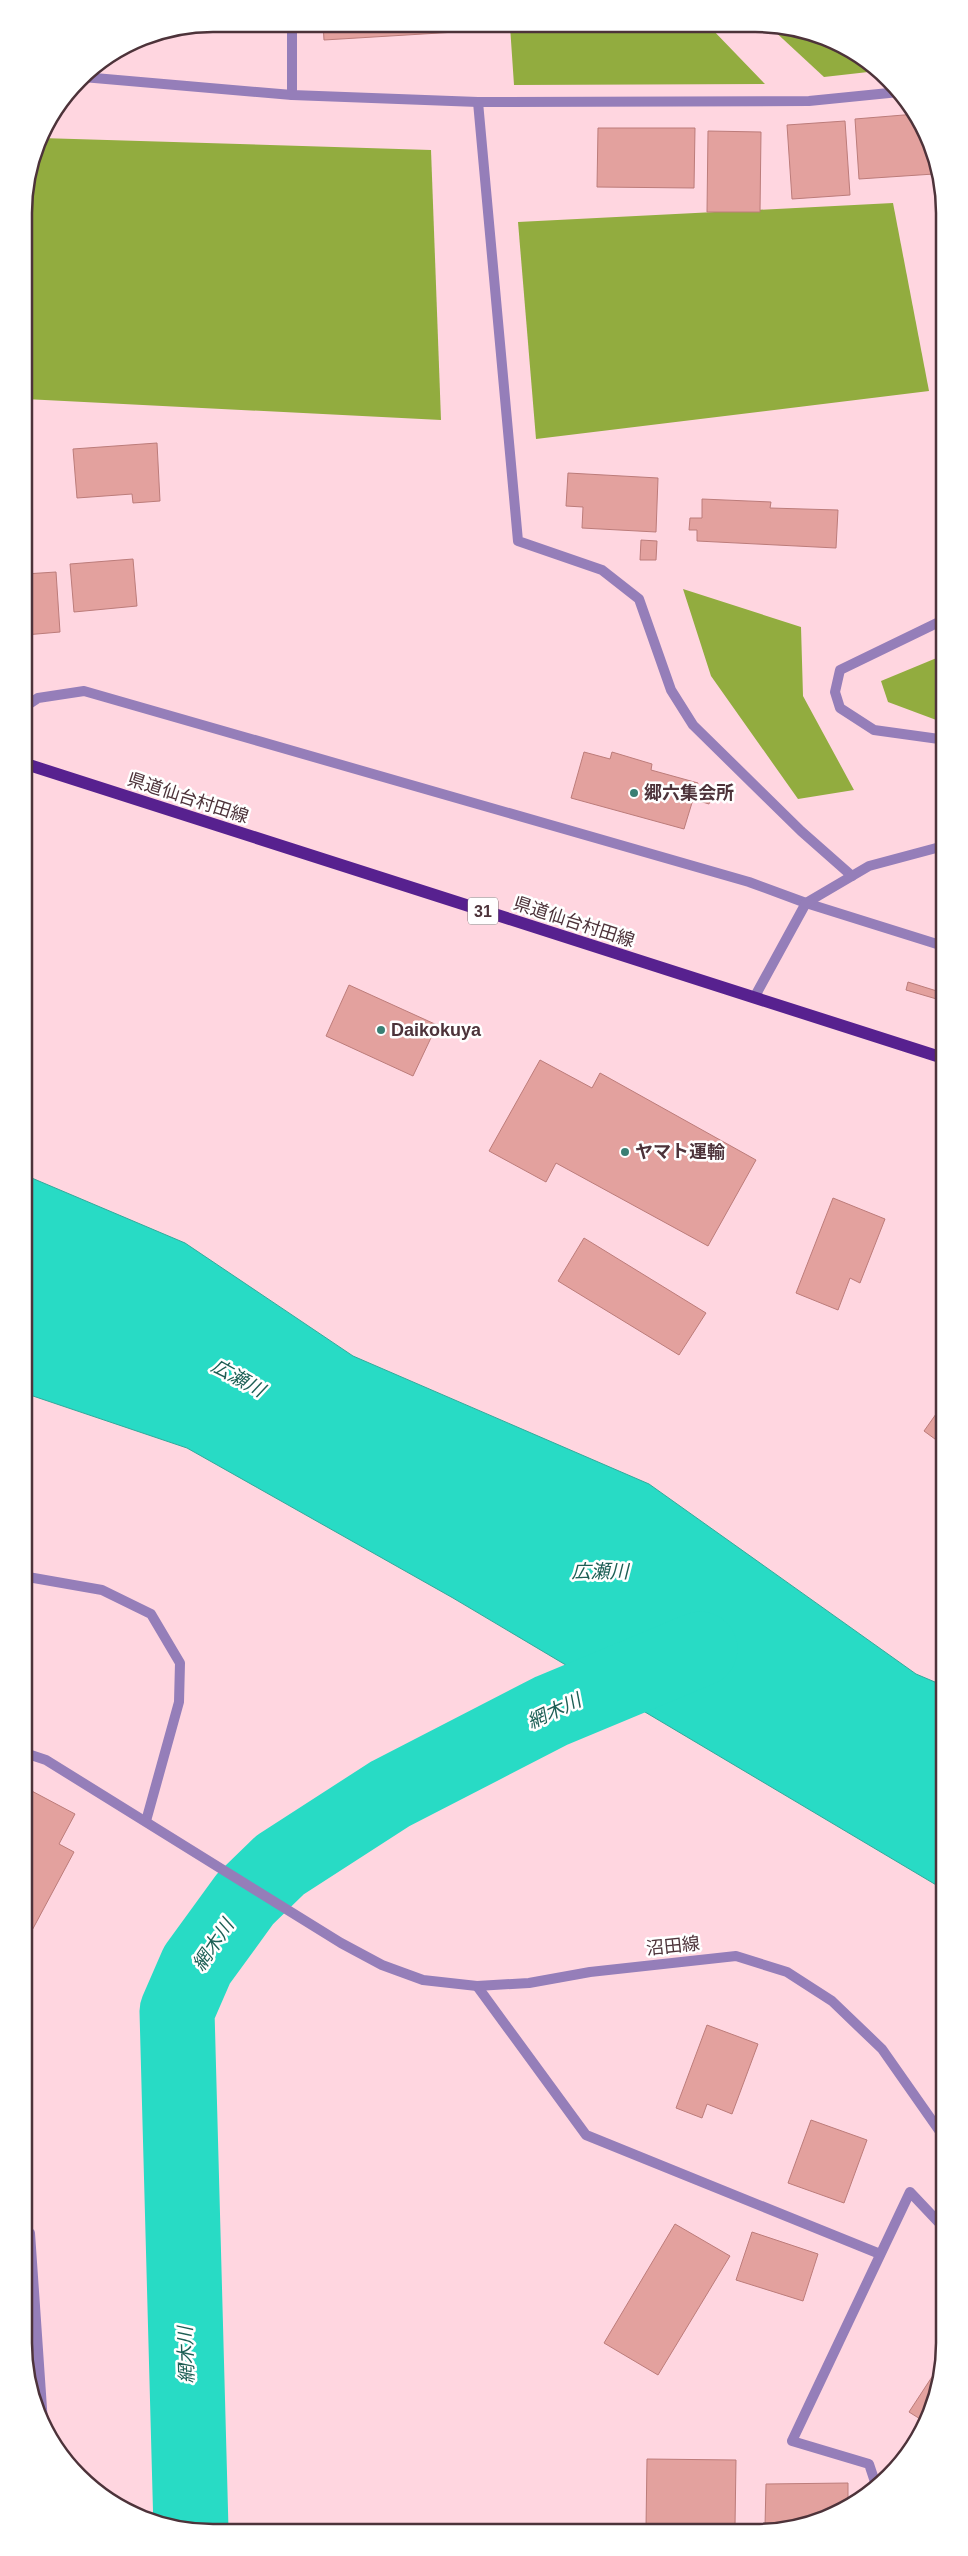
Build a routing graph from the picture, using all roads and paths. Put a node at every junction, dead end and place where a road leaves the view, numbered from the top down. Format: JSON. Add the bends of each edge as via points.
{"nodes":[{"id":1,"x":292,"y":32,"type":"edge"},
{"id":2,"x":93,"y":78,"type":"edge"},
{"id":3,"x":890,"y":93,"type":"edge"},
{"id":4,"x":292,"y":95,"type":"junction"},
{"id":5,"x":478,"y":102,"type":"junction"},
{"id":6,"x":936,"y":623,"type":"edge"},
{"id":7,"x":32,"y":702,"type":"edge"},
{"id":8,"x":936,"y":738,"type":"edge"},
{"id":9,"x":32,"y":766,"type":"edge"},
{"id":10,"x":936,"y":848,"type":"edge"},
{"id":11,"x":852,"y":876,"type":"junction"},
{"id":12,"x":806,"y":903,"type":"junction"},
{"id":13,"x":936,"y":944,"type":"edge"},
{"id":14,"x":754,"y":998,"type":"junction"},
{"id":15,"x":936,"y":1056,"type":"edge"},
{"id":16,"x":32,"y":1578,"type":"edge"},
{"id":17,"x":32,"y":1755,"type":"edge"},
{"id":18,"x":146,"y":1821,"type":"junction"},
{"id":19,"x":478,"y":1986,"type":"junction"},
{"id":20,"x":936,"y":2126,"type":"edge"},
{"id":21,"x":936,"y":2220,"type":"edge"},
{"id":22,"x":880,"y":2254,"type":"junction"},
{"id":23,"x":32,"y":2263,"type":"edge"},
{"id":24,"x":41,"y":2398,"type":"edge"},
{"id":25,"x":874,"y":2479,"type":"edge"}],
"edges":[{"from":1,"to":4,"type":"street"},
{"from":2,"to":4,"type":"street"},
{"from":3,"to":5,"type":"street","via":[[809,101]]},
{"from":4,"to":5,"type":"street"},
{"from":5,"to":11,"type":"street","via":[[518,541],[602,570],[639,600],[671,690],[694,725],[801,832]]},
{"from":6,"to":8,"type":"street","via":[[840,670],[834,692],[840,708],[874,730]]},
{"from":7,"to":12,"type":"street","via":[[38,698],[84,691],[749,882]]},
{"from":9,"to":14,"type":"main road","name":"県道仙台村田線","number":"31"},
{"from":10,"to":11,"type":"street","via":[[869,866]]},
{"from":11,"to":12,"type":"street"},
{"from":12,"to":13,"type":"street"},
{"from":12,"to":14,"type":"street"},
{"from":14,"to":15,"type":"main road","name":"県道仙台村田線","number":"31"},
{"from":16,"to":18,"type":"street","via":[[102,1590],[150,1614],[180,1663],[179,1702]]},
{"from":17,"to":18,"type":"street","name":"沼田線","via":[[46,1760]]},
{"from":18,"to":19,"type":"street","name":"沼田線","via":[[341,1943],[382,1965],[423,1980]]},
{"from":19,"to":20,"type":"street","name":"沼田線","via":[[529,1983],[590,1972],[736,1956],[787,1972],[832,2002],[882,2049]]},
{"from":19,"to":22,"type":"street","via":[[586,2135]]},
{"from":21,"to":22,"type":"street","via":[[910,2192]]},
{"from":22,"to":25,"type":"street","via":[[792,2441],[869,2464]]},
{"from":23,"to":24,"type":"street"}]}
